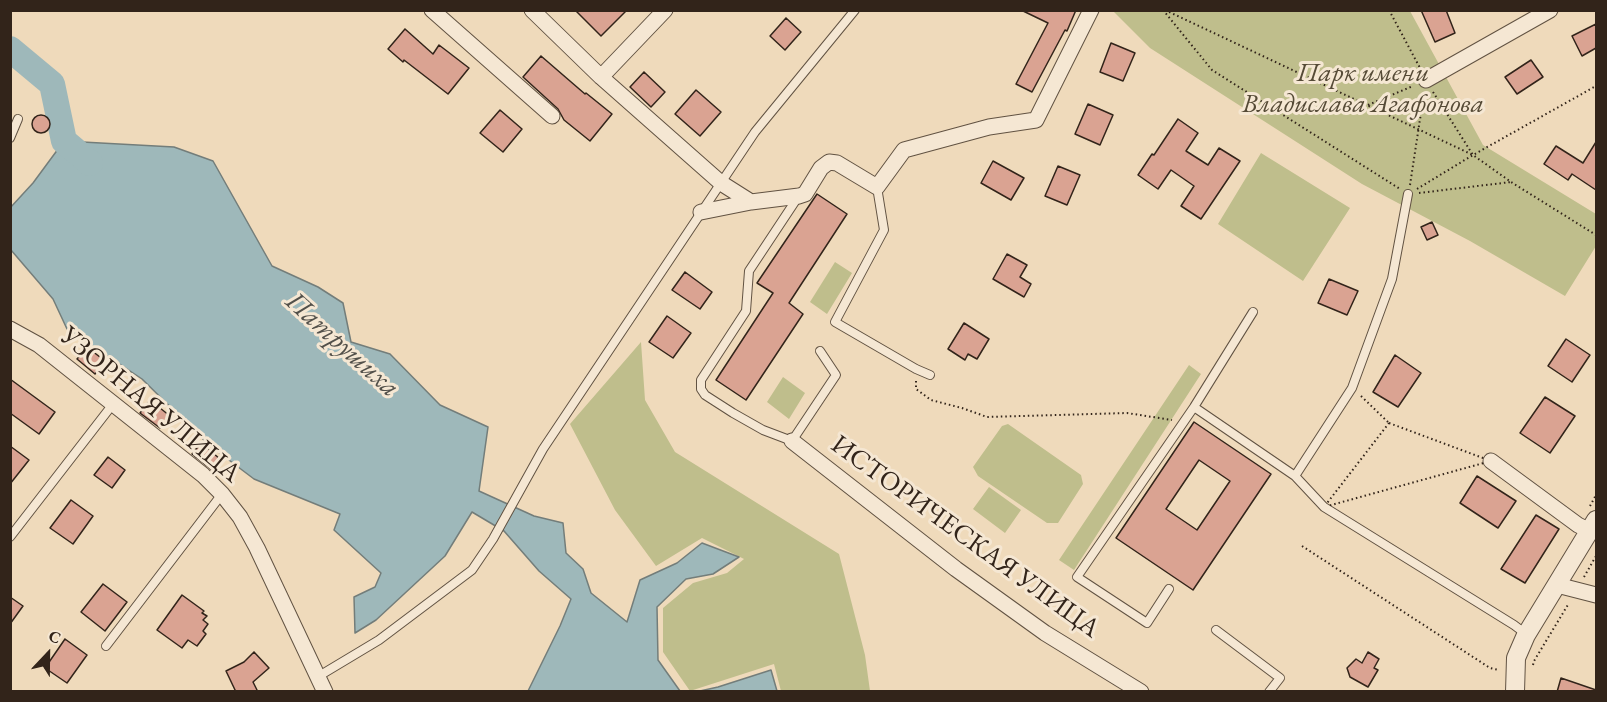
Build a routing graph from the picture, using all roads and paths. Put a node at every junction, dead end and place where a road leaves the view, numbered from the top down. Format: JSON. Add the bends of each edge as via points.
{"nodes":[{"id":1,"x":432,"y":10,"type":"edge"},
{"id":2,"x":532,"y":10,"type":"edge"},
{"id":3,"x":665,"y":10,"type":"edge"},
{"id":4,"x":855,"y":10,"type":"edge"},
{"id":5,"x":1092,"y":10,"type":"edge"},
{"id":6,"x":1164,"y":10,"type":"edge"},
{"id":7,"x":1389,"y":10,"type":"edge"},
{"id":8,"x":1550,"y":10,"type":"edge"},
{"id":9,"x":601,"y":77,"type":"junction"},
{"id":10,"x":1426,"y":80,"type":"junction"},
{"id":11,"x":1596,"y":86,"type":"edge"},
{"id":12,"x":1367,"y":106,"type":"junction"},
{"id":13,"x":552,"y":116,"type":"dead end"},
{"id":14,"x":18,"y":120,"type":"dead end"},
{"id":15,"x":1418,"y":130,"type":"junction"},
{"id":16,"x":10,"y":138,"type":"edge"},
{"id":17,"x":1473,"y":155,"type":"junction"},
{"id":18,"x":1511,"y":182,"type":"junction"},
{"id":19,"x":721,"y":183,"type":"junction"},
{"id":20,"x":877,"y":187,"type":"junction"},
{"id":21,"x":1408,"y":194,"type":"junction"},
{"id":22,"x":798,"y":196,"type":"junction"},
{"id":23,"x":751,"y":202,"type":"junction"},
{"id":24,"x":701,"y":212,"type":"junction"},
{"id":25,"x":1596,"y":235,"type":"edge"},
{"id":26,"x":1253,"y":312,"type":"dead end"},
{"id":27,"x":10,"y":329,"type":"edge"},
{"id":28,"x":819,"y":351,"type":"dead end"},
{"id":29,"x":916,"y":369,"type":"junction"},
{"id":30,"x":930,"y":375,"type":"dead end"},
{"id":31,"x":1352,"y":388,"type":"junction"},
{"id":32,"x":113,"y":404,"type":"junction"},
{"id":33,"x":1194,"y":407,"type":"junction"},
{"id":34,"x":1183,"y":422,"type":"junction"},
{"id":35,"x":1389,"y":423,"type":"junction"},
{"id":36,"x":792,"y":441,"type":"junction"},
{"id":37,"x":1491,"y":461,"type":"junction"},
{"id":38,"x":1295,"y":476,"type":"junction"},
{"id":39,"x":222,"y":494,"type":"junction"},
{"id":40,"x":1324,"y":507,"type":"junction"},
{"id":41,"x":1593,"y":526,"type":"edge"},
{"id":42,"x":10,"y":537,"type":"edge"},
{"id":43,"x":1302,"y":546,"type":"dead end"},
{"id":44,"x":1596,"y":556,"type":"edge"},
{"id":45,"x":1557,"y":585,"type":"junction"},
{"id":46,"x":1169,"y":589,"type":"dead end"},
{"id":47,"x":1576,"y":590,"type":"junction"},
{"id":48,"x":1596,"y":595,"type":"edge"},
{"id":49,"x":1216,"y":630,"type":"dead end"},
{"id":50,"x":1526,"y":634,"type":"junction"},
{"id":51,"x":106,"y":646,"type":"dead end"},
{"id":52,"x":1523,"y":671,"type":"junction"},
{"id":53,"x":319,"y":676,"type":"junction"},
{"id":54,"x":325,"y":692,"type":"edge"},
{"id":55,"x":1141,"y":692,"type":"edge"},
{"id":56,"x":1269,"y":692,"type":"edge"},
{"id":57,"x":1515,"y":692,"type":"edge"}],
"edges":[{"from":1,"to":13,"type":"street"},
{"from":2,"to":9,"type":"street"},
{"from":3,"to":9,"type":"street"},
{"from":4,"to":19,"type":"lane","via":[[754,132]]},
{"from":5,"to":20,"type":"street","via":[[1036,120],[989,127],[904,150]]},
{"from":6,"to":12,"type":"path"},
{"from":6,"to":21,"type":"path","via":[[1212,70]]},
{"from":7,"to":10,"type":"path"},
{"from":8,"to":10,"type":"street"},
{"from":9,"to":19,"type":"street"},
{"from":10,"to":12,"type":"path"},
{"from":10,"to":15,"type":"path"},
{"from":10,"to":17,"type":"path"},
{"from":11,"to":17,"type":"path"},
{"from":12,"to":15,"type":"path"},
{"from":14,"to":16,"type":"lane"},
{"from":15,"to":17,"type":"path"},
{"from":15,"to":21,"type":"path"},
{"from":17,"to":18,"type":"path"},
{"from":17,"to":21,"type":"path"},
{"from":18,"to":21,"type":"path"},
{"from":18,"to":25,"type":"path"},
{"from":19,"to":23,"type":"street"},
{"from":19,"to":24,"type":"lane"},
{"from":20,"to":22,"type":"street","via":[[829,162],[805,194]]},
{"from":20,"to":29,"type":"lane","via":[[884,230],[835,322]]},
{"from":21,"to":31,"type":"lane","via":[[1392,279]]},
{"from":22,"to":23,"type":"street"},
{"from":22,"to":36,"type":"lane","via":[[749,271],[746,311],[701,380],[705,395],[763,430]]},
{"from":23,"to":24,"type":"street"},
{"from":24,"to":53,"type":"lane","via":[[543,449],[494,539],[472,570],[379,640]]},
{"from":26,"to":33,"type":"lane"},
{"from":27,"to":32,"type":"street","name":"УЗОРНАЯ УЛИЦА","via":[[39,345]]},
{"from":28,"to":36,"type":"lane","via":[[836,375]]},
{"from":29,"to":30,"type":"lane"},
{"from":29,"to":34,"type":"path","via":[[916,389],[931,400],[987,417],[1127,413]]},
{"from":31,"to":35,"type":"path"},
{"from":31,"to":38,"type":"lane"},
{"from":32,"to":39,"type":"street","name":"УЗОРНАЯ УЛИЦА"},
{"from":32,"to":42,"type":"lane"},
{"from":33,"to":34,"type":"lane"},
{"from":33,"to":38,"type":"lane"},
{"from":34,"to":46,"type":"lane","via":[[1077,577],[1146,623]]},
{"from":35,"to":37,"type":"path"},
{"from":35,"to":40,"type":"path"},
{"from":36,"to":55,"type":"street","name":"ИСТОРИЧЕСКАЯ УЛИЦА","via":[[965,575],[1046,633]]},
{"from":37,"to":40,"type":"path"},
{"from":37,"to":41,"type":"street","via":[[1578,525]]},
{"from":38,"to":40,"type":"lane"},
{"from":39,"to":51,"type":"lane"},
{"from":39,"to":53,"type":"street","name":"УЗОРНАЯ УЛИЦА","via":[[257,548]]},
{"from":40,"to":50,"type":"lane"},
{"from":41,"to":45,"type":"street"},
{"from":43,"to":52,"type":"path","via":[[1490,668]]},
{"from":44,"to":47,"type":"path"},
{"from":45,"to":47,"type":"street"},
{"from":45,"to":50,"type":"street"},
{"from":47,"to":48,"type":"street"},
{"from":47,"to":52,"type":"path","via":[[1534,661]]},
{"from":49,"to":56,"type":"lane","via":[[1280,678]]},
{"from":50,"to":52,"type":"street","via":[[1516,658]]},
{"from":52,"to":57,"type":"street"},
{"from":53,"to":54,"type":"street","name":"УЗОРНАЯ УЛИЦА"}]}
